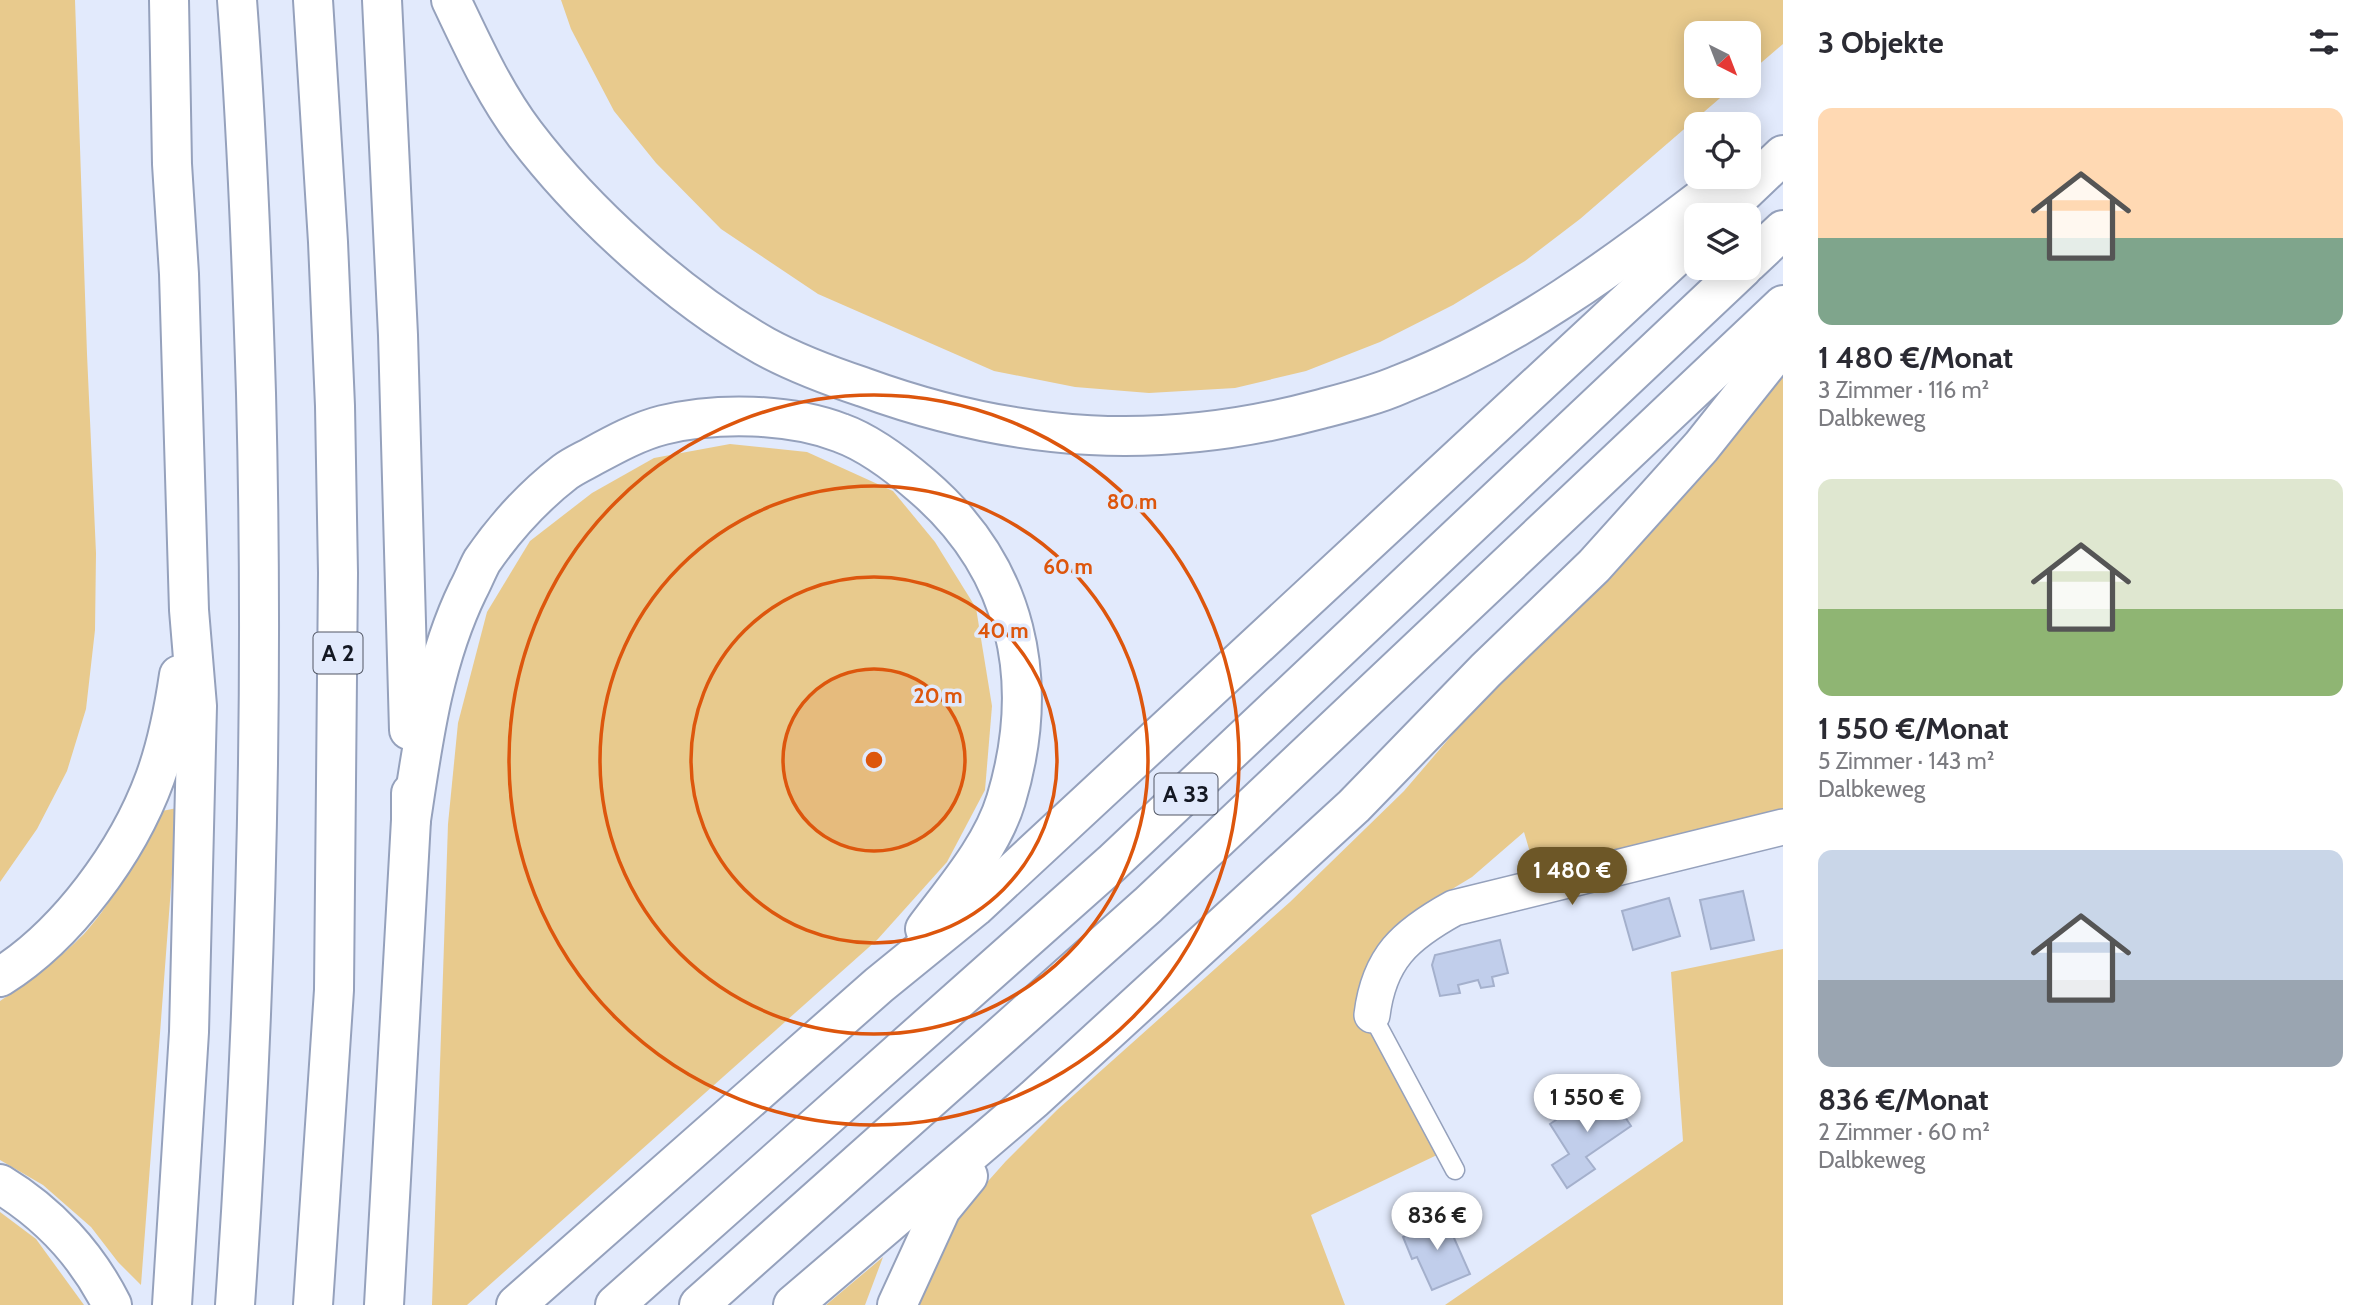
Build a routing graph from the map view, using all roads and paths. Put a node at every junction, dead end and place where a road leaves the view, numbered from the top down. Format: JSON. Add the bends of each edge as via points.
{"nodes":[{"id":1,"x":169,"y":0,"type":"edge"},
{"id":2,"x":237,"y":0,"type":"edge"},
{"id":3,"x":313,"y":0,"type":"edge"},
{"id":4,"x":382,"y":0,"type":"edge"},
{"id":5,"x":451,"y":0,"type":"edge"},
{"id":6,"x":1783,"y":136,"type":"edge"},
{"id":7,"x":1761,"y":153,"type":"edge"},
{"id":8,"x":1783,"y":155,"type":"edge"},
{"id":9,"x":1714,"y":189,"type":"edge"},
{"id":10,"x":1733,"y":203,"type":"edge"},
{"id":11,"x":1783,"y":230,"type":"edge"},
{"id":12,"x":1684,"y":249,"type":"edge"},
{"id":13,"x":1761,"y":251,"type":"edge"},
{"id":14,"x":1730,"y":280,"type":"edge"},
{"id":15,"x":1783,"y":305,"type":"edge"},
{"id":16,"x":1783,"y":344,"type":"edge"},
{"id":17,"x":189,"y":610,"type":"junction"},
{"id":18,"x":411,"y":820,"type":"junction"},
{"id":19,"x":1783,"y":827,"type":"edge"},
{"id":20,"x":0,"y":977,"type":"edge"},
{"id":21,"x":879,"y":985,"type":"junction"},
{"id":22,"x":1372,"y":1015,"type":"joint"},
{"id":23,"x":1034,"y":1100,"type":"junction"},
{"id":24,"x":1455,"y":1170,"type":"dead end"},
{"id":25,"x":0,"y":1184,"type":"edge"},
{"id":26,"x":112,"y":1305,"type":"edge"},
{"id":27,"x":172,"y":1305,"type":"edge"},
{"id":28,"x":235,"y":1305,"type":"edge"},
{"id":29,"x":313,"y":1305,"type":"edge"},
{"id":30,"x":384,"y":1305,"type":"edge"},
{"id":31,"x":516,"y":1305,"type":"edge"},
{"id":32,"x":615,"y":1305,"type":"edge"},
{"id":33,"x":699,"y":1305,"type":"edge"},
{"id":34,"x":793,"y":1305,"type":"edge"},
{"id":35,"x":897,"y":1305,"type":"edge"}],
"edges":[{"from":1,"to":17,"type":"highway"},
{"from":2,"to":28,"type":"highway","via":[[252,249],[260,590],[253,974]]},
{"from":3,"to":29,"type":"highway","number":"A 2","via":[[329,269],[338,573],[334,990]]},
{"from":4,"to":18,"type":"highway","via":[[398,335]]},
{"from":5,"to":9,"type":"highway","via":[[481,64],[524,133],[634,250],[698,302],[765,346],[842,380],[918,407],[983,423],[1119,437],[1185,435],[1294,416],[1398,386],[1536,318]]},
{"from":6,"to":7,"type":"highway"},
{"from":8,"to":10,"type":"highway"},
{"from":11,"to":13,"type":"highway"},
{"from":12,"to":21,"type":"highway","via":[[975,907]]},
{"from":14,"to":32,"type":"highway","number":"A 33","via":[[1112,863]]},
{"from":15,"to":33,"type":"highway","number":"A 33","via":[[1148,905]]},
{"from":16,"to":23,"type":"highway","via":[[1701,447],[1594,566],[1354,806]]},
{"from":17,"to":20,"type":"highway","via":[[174,708],[155,778],[133,828],[66,922]]},
{"from":17,"to":27,"type":"highway","via":[[197,706],[195,810],[189,1032]]},
{"from":18,"to":21,"type":"highway","via":[[435,677],[457,611],[482,562],[526,508],[566,471],[663,425],[727,416],[780,418],[842,433],[899,466],[942,503],[975,543],[1001,591],[1018,640],[1023,689],[1021,735],[1006,802],[980,856]]},
{"from":18,"to":30,"type":"highway"},
{"from":19,"to":22,"type":"street","via":[[1454,908],[1398,948],[1382,971]]},
{"from":21,"to":31,"type":"highway"},
{"from":22,"to":24,"type":"lane"},
{"from":23,"to":34,"type":"highway"},
{"from":23,"to":35,"type":"highway","via":[[941,1209]]},
{"from":25,"to":26,"type":"highway","via":[[26,1199],[67,1239]]}]}
